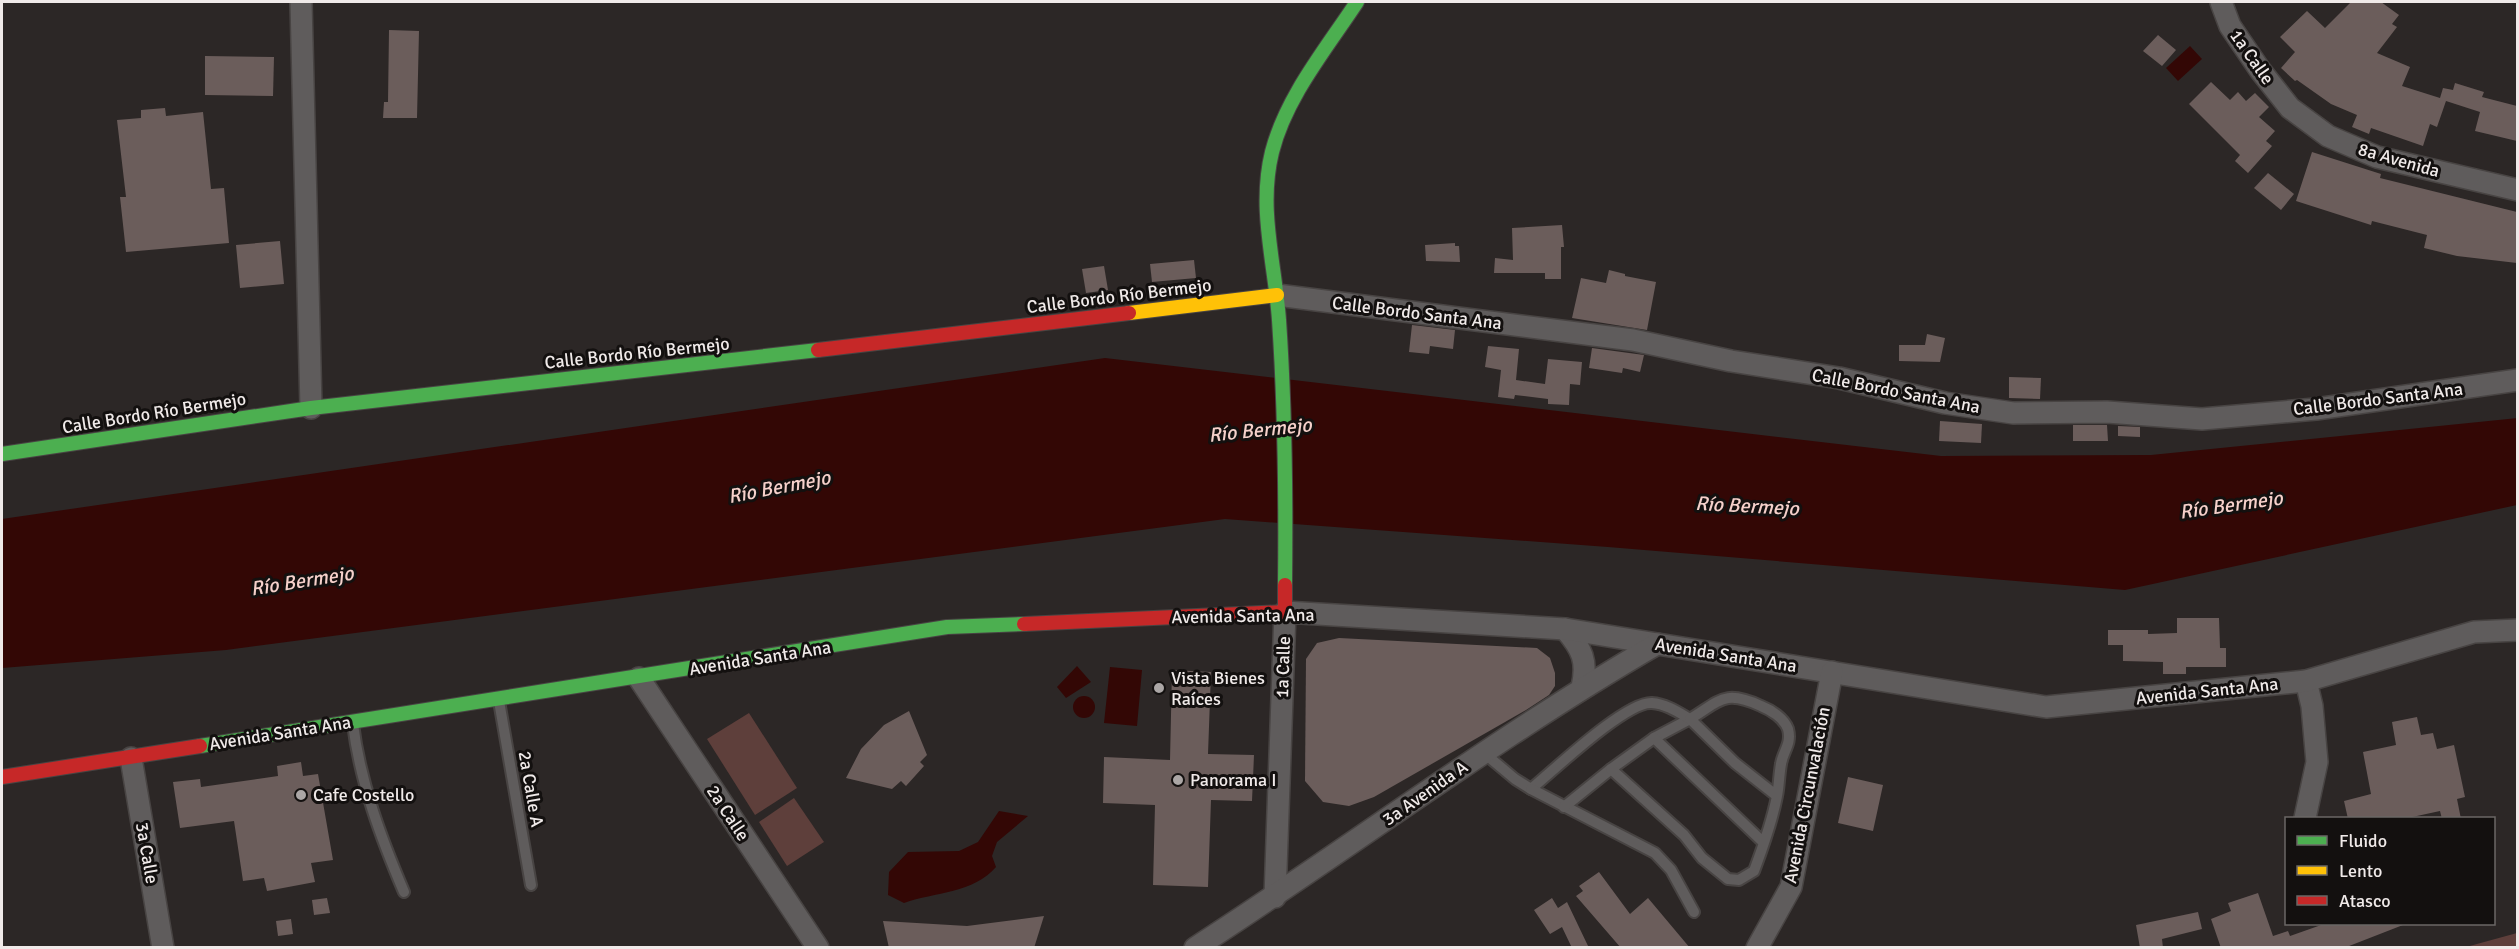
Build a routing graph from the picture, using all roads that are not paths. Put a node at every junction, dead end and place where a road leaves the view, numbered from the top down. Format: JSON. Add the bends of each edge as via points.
{"nodes":[{"id":1,"x":302,"y":2,"type":"edge"},
{"id":2,"x":1357,"y":2,"type":"edge"},
{"id":3,"x":2221,"y":2,"type":"edge"},
{"id":4,"x":2290,"y":108,"type":"joint"},
{"id":5,"x":2517,"y":190,"type":"edge"},
{"id":6,"x":1277,"y":295,"type":"junction"},
{"id":7,"x":2517,"y":380,"type":"edge"},
{"id":8,"x":311,"y":408,"type":"junction"},
{"id":9,"x":2,"y":454,"type":"edge"},
{"id":10,"x":1285,"y":612,"type":"junction"},
{"id":11,"x":1565,"y":629,"type":"junction"},
{"id":12,"x":2517,"y":630,"type":"edge"},
{"id":13,"x":1657,"y":644,"type":"junction"},
{"id":14,"x":1832,"y":672,"type":"junction"},
{"id":15,"x":639,"y":678,"type":"junction"},
{"id":16,"x":2306,"y":681,"type":"junction"},
{"id":17,"x":1582,"y":687,"type":"junction"},
{"id":18,"x":499,"y":698,"type":"junction"},
{"id":19,"x":1690,"y":719,"type":"junction"},
{"id":20,"x":352,"y":721,"type":"junction"},
{"id":21,"x":1654,"y":738,"type":"junction"},
{"id":22,"x":1484,"y":753,"type":"junction"},
{"id":23,"x":131,"y":758,"type":"junction"},
{"id":24,"x":1611,"y":769,"type":"junction"},
{"id":25,"x":2,"y":777,"type":"edge"},
{"id":26,"x":1531,"y":789,"type":"junction"},
{"id":27,"x":1777,"y":796,"type":"junction"},
{"id":28,"x":1564,"y":807,"type":"junction"},
{"id":29,"x":2305,"y":817,"type":"edge"},
{"id":30,"x":1764,"y":843,"type":"junction"},
{"id":31,"x":531,"y":885,"type":"dead end"},
{"id":32,"x":404,"y":892,"type":"dead end"},
{"id":33,"x":1275,"y":897,"type":"junction"},
{"id":34,"x":1694,"y":912,"type":"dead end"},
{"id":35,"x":163,"y":948,"type":"edge"},
{"id":36,"x":818,"y":948,"type":"edge"},
{"id":37,"x":1195,"y":948,"type":"edge"},
{"id":38,"x":1757,"y":948,"type":"edge"}],
"edges":[{"from":1,"to":8,"type":"street"},
{"from":2,"to":6,"type":"main road","name":"1a Calle","via":[[1301,87],[1279,133],[1268,172],[1266,222]]},
{"from":3,"to":4,"type":"street","name":"1a Calle","via":[[2230,26]]},
{"from":4,"to":5,"type":"street","name":"8a Avenida","via":[[2328,136],[2377,157]]},
{"from":6,"to":7,"type":"street","name":"Calle Bordo Santa Ana","via":[[1633,340],[1839,378],[1945,403],[2013,413],[2107,412],[2202,419],[2327,407]]},
{"from":6,"to":8,"type":"main road","name":"Calle Bordo Río Bermejo"},
{"from":6,"to":10,"type":"main road","name":"1a Calle"},
{"from":8,"to":9,"type":"main road","name":"Calle Bordo Río Bermejo"},
{"from":10,"to":11,"type":"street","name":"Avenida Santa Ana"},
{"from":10,"to":15,"type":"main road","name":"Avenida Santa Ana","via":[[947,627]]},
{"from":10,"to":33,"type":"street","name":"1a Calle"},
{"from":11,"to":13,"type":"street","name":"Avenida Santa Ana"},
{"from":11,"to":17,"type":"street","via":[[1580,647],[1586,671]]},
{"from":12,"to":16,"type":"street","name":"Avenida Santa Ana","via":[[2474,632]]},
{"from":13,"to":14,"type":"street","name":"Avenida Santa Ana"},
{"from":13,"to":17,"type":"street","name":"3a Avenida A"},
{"from":14,"to":16,"type":"street","name":"Avenida Santa Ana","via":[[2046,707]]},
{"from":14,"to":38,"type":"street","name":"Avenida Circunvalación","via":[[1791,887]]},
{"from":15,"to":18,"type":"main road","name":"Avenida Santa Ana"},
{"from":15,"to":36,"type":"street","name":"2a Calle"},
{"from":16,"to":29,"type":"street","via":[[2317,762]]},
{"from":17,"to":22,"type":"street","name":"3a Avenida A"},
{"from":18,"to":20,"type":"main road","name":"Avenida Santa Ana"},
{"from":18,"to":31,"type":"lane","name":"2a Calle A"},
{"from":19,"to":21,"type":"lane"},
{"from":19,"to":26,"type":"lane","via":[[1669,707],[1649,702],[1632,709],[1577,747]]},
{"from":19,"to":27,"type":"lane","via":[[1735,763]]},
{"from":19,"to":27,"type":"lane","via":[[1731,696],[1775,712],[1787,727],[1790,744],[1782,761]]},
{"from":20,"to":23,"type":"main road","name":"Avenida Santa Ana"},
{"from":20,"to":32,"type":"lane","via":[[363,775]]},
{"from":21,"to":24,"type":"lane"},
{"from":21,"to":30,"type":"lane"},
{"from":22,"to":26,"type":"lane"},
{"from":22,"to":33,"type":"street","name":"3a Avenida A"},
{"from":23,"to":25,"type":"main road","name":"Avenida Santa Ana"},
{"from":23,"to":35,"type":"street","name":"3a Calle"},
{"from":24,"to":28,"type":"lane"},
{"from":24,"to":30,"type":"lane","via":[[1728,879],[1739,880],[1754,871]]},
{"from":26,"to":28,"type":"lane"},
{"from":27,"to":30,"type":"lane"},
{"from":28,"to":34,"type":"lane","via":[[1655,853],[1671,870]]},
{"from":33,"to":37,"type":"street","name":"3a Avenida A"}]}
